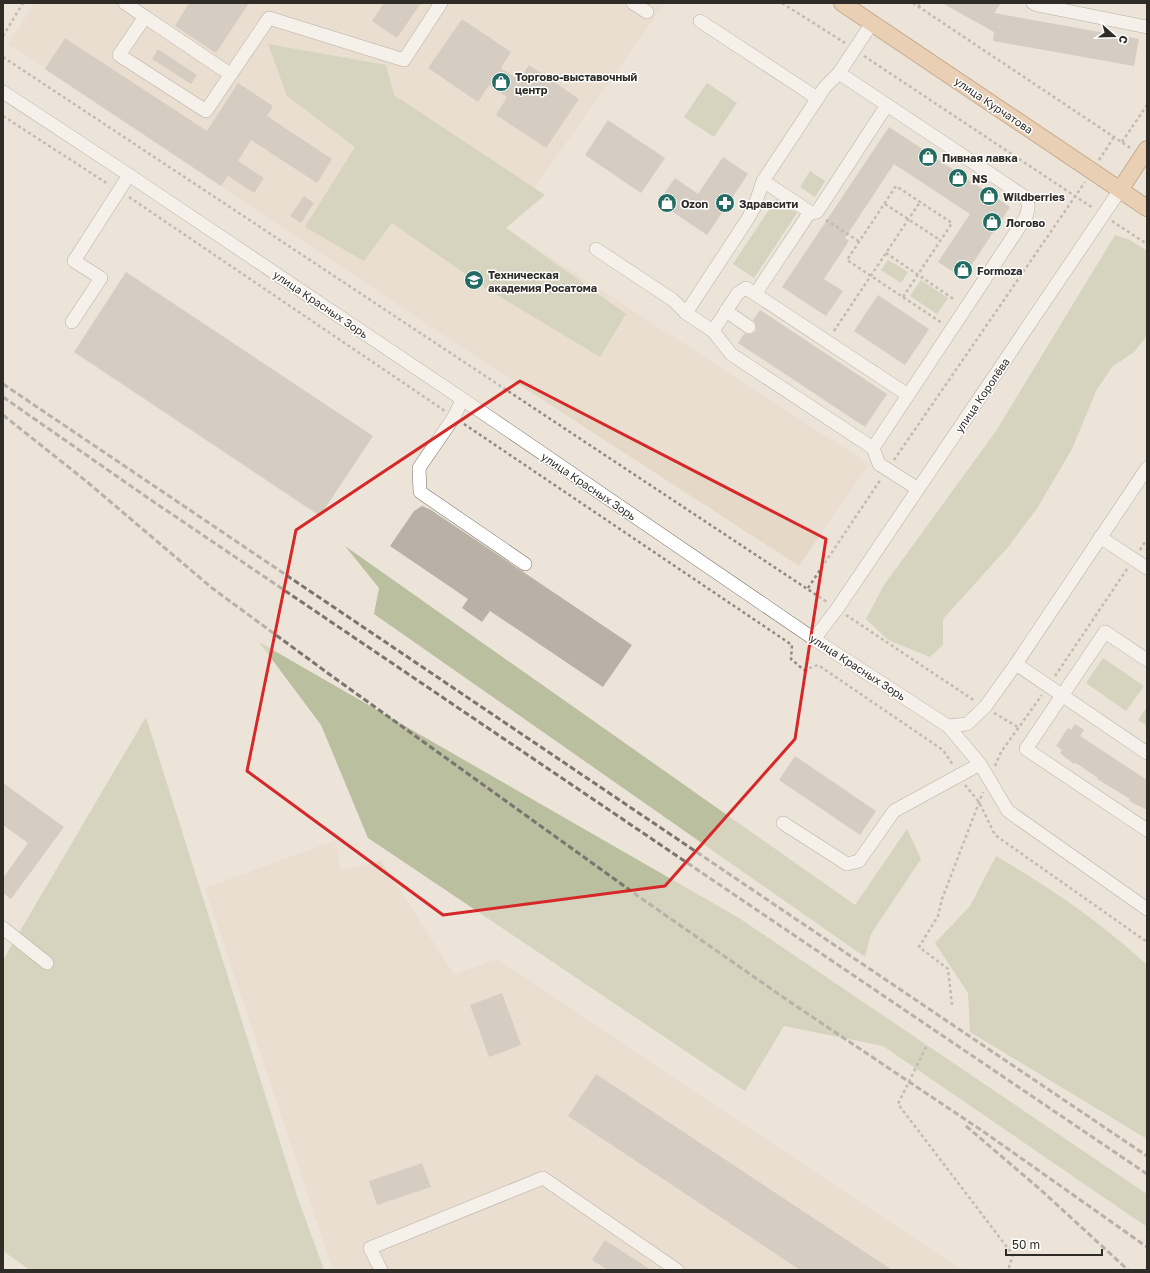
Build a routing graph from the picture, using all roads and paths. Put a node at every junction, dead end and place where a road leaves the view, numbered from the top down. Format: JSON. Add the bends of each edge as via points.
{"nodes":[{"id":1,"x":23,"y":3,"type":"edge"},
{"id":2,"x":125,"y":3,"type":"edge"},
{"id":3,"x":441,"y":3,"type":"edge"},
{"id":4,"x":633,"y":3,"type":"edge"},
{"id":5,"x":782,"y":3,"type":"edge"},
{"id":6,"x":842,"y":3,"type":"edge"},
{"id":7,"x":913,"y":3,"type":"edge"},
{"id":8,"x":921,"y":3,"type":"edge"},
{"id":9,"x":1033,"y":3,"type":"edge"},
{"id":10,"x":918,"y":7,"type":"junction"},
{"id":11,"x":647,"y":12,"type":"dead end"},
{"id":12,"x":145,"y":17,"type":"junction"},
{"id":13,"x":700,"y":21,"type":"dead end"},
{"id":14,"x":872,"y":23,"type":"junction"},
{"id":15,"x":1147,"y":27,"type":"edge"},
{"id":16,"x":3,"y":36,"type":"edge"},
{"id":17,"x":855,"y":49,"type":"junction"},
{"id":18,"x":3,"y":57,"type":"edge"},
{"id":19,"x":839,"y":73,"type":"junction"},
{"id":20,"x":230,"y":74,"type":"junction"},
{"id":21,"x":3,"y":92,"type":"edge"},
{"id":22,"x":818,"y":98,"type":"junction"},
{"id":23,"x":887,"y":105,"type":"junction"},
{"id":24,"x":1147,"y":105,"type":"edge"},
{"id":25,"x":3,"y":116,"type":"edge"},
{"id":26,"x":1122,"y":142,"type":"junction"},
{"id":27,"x":1143,"y":155,"type":"edge"},
{"id":28,"x":129,"y":175,"type":"junction"},
{"id":29,"x":763,"y":181,"type":"junction"},
{"id":30,"x":1120,"y":190,"type":"junction"},
{"id":31,"x":119,"y":191,"type":"junction"},
{"id":32,"x":1076,"y":196,"type":"junction"},
{"id":33,"x":920,"y":202,"type":"junction"},
{"id":34,"x":885,"y":204,"type":"junction"},
{"id":35,"x":1147,"y":208,"type":"edge"},
{"id":36,"x":813,"y":212,"type":"junction"},
{"id":37,"x":1103,"y":214,"type":"junction"},
{"id":38,"x":908,"y":219,"type":"junction"},
{"id":39,"x":940,"y":240,"type":"junction"},
{"id":40,"x":860,"y":242,"type":"junction"},
{"id":41,"x":1147,"y":244,"type":"edge"},
{"id":42,"x":596,"y":249,"type":"dead end"},
{"id":43,"x":886,"y":254,"type":"junction"},
{"id":44,"x":917,"y":274,"type":"junction"},
{"id":45,"x":871,"y":276,"type":"junction"},
{"id":46,"x":756,"y":293,"type":"junction"},
{"id":47,"x":902,"y":297,"type":"junction"},
{"id":48,"x":955,"y":300,"type":"dead end"},
{"id":49,"x":726,"y":311,"type":"junction"},
{"id":50,"x":686,"y":313,"type":"junction"},
{"id":51,"x":72,"y":322,"type":"dead end"},
{"id":52,"x":749,"y":326,"type":"dead end"},
{"id":53,"x":952,"y":329,"type":"junction"},
{"id":54,"x":713,"y":331,"type":"junction"},
{"id":55,"x":828,"y":341,"type":"junction"},
{"id":56,"x":908,"y":395,"type":"junction"},
{"id":57,"x":462,"y":400,"type":"junction"},
{"id":58,"x":454,"y":417,"type":"junction"},
{"id":59,"x":873,"y":448,"type":"junction"},
{"id":60,"x":1147,"y":468,"type":"edge"},
{"id":61,"x":887,"y":469,"type":"junction"},
{"id":62,"x":918,"y":489,"type":"junction"},
{"id":63,"x":1100,"y":537,"type":"junction"},
{"id":64,"x":525,"y":564,"type":"dead end"},
{"id":65,"x":1147,"y":568,"type":"edge"},
{"id":66,"x":808,"y":588,"type":"junction"},
{"id":67,"x":837,"y":609,"type":"junction"},
{"id":68,"x":814,"y":639,"type":"junction"},
{"id":69,"x":1147,"y":660,"type":"edge"},
{"id":70,"x":1016,"y":664,"type":"junction"},
{"id":71,"x":1062,"y":695,"type":"junction"},
{"id":72,"x":985,"y":707,"type":"junction"},
{"id":73,"x":948,"y":726,"type":"junction"},
{"id":74,"x":1018,"y":727,"type":"dead end"},
{"id":75,"x":1147,"y":753,"type":"edge"},
{"id":76,"x":980,"y":764,"type":"junction"},
{"id":77,"x":959,"y":775,"type":"junction"},
{"id":78,"x":783,"y":823,"type":"dead end"},
{"id":79,"x":1147,"y":830,"type":"edge"},
{"id":80,"x":942,"y":899,"type":"dead end"},
{"id":81,"x":1147,"y":909,"type":"edge"},
{"id":82,"x":3,"y":928,"type":"edge"},
{"id":83,"x":1147,"y":942,"type":"edge"},
{"id":84,"x":47,"y":963,"type":"dead end"},
{"id":85,"x":952,"y":1005,"type":"dead end"},
{"id":86,"x":926,"y":1047,"type":"dead end"},
{"id":87,"x":381,"y":1270,"type":"edge"},
{"id":88,"x":677,"y":1270,"type":"edge"},
{"id":89,"x":1008,"y":1270,"type":"edge"}],
"edges":[{"from":1,"to":16,"type":"path"},
{"from":2,"to":12,"type":"street"},
{"from":3,"to":20,"type":"street","via":[[404,60],[269,18]]},
{"from":4,"to":11,"type":"street"},
{"from":5,"to":17,"type":"path"},
{"from":6,"to":14,"type":"main road","name":"улица Курчатова"},
{"from":7,"to":10,"type":"path"},
{"from":8,"to":10,"type":"path"},
{"from":9,"to":15,"type":"street","via":[[1037,6]]},
{"from":10,"to":26,"type":"path"},
{"from":12,"to":20,"type":"street"},
{"from":12,"to":20,"type":"street","via":[[119,55],[206,111]]},
{"from":13,"to":22,"type":"street"},
{"from":14,"to":17,"type":"street"},
{"from":14,"to":30,"type":"main road","name":"улица Курчатова"},
{"from":17,"to":19,"type":"street"},
{"from":17,"to":32,"type":"path"},
{"from":18,"to":66,"type":"path"},
{"from":19,"to":22,"type":"street"},
{"from":19,"to":23,"type":"street"},
{"from":21,"to":28,"type":"street","name":"улица Красных Зорь"},
{"from":22,"to":29,"type":"street"},
{"from":23,"to":36,"type":"street"},
{"from":23,"to":53,"type":"street","via":[[1027,199],[1029,207],[1026,217]]},
{"from":24,"to":26,"type":"path"},
{"from":25,"to":31,"type":"path"},
{"from":26,"to":27,"type":"path"},
{"from":27,"to":30,"type":"main road","name":"улица Королёва"},
{"from":28,"to":31,"type":"street"},
{"from":28,"to":57,"type":"street","name":"улица Красных Зорь"},
{"from":29,"to":36,"type":"street"},
{"from":29,"to":50,"type":"street","via":[[748,220]]},
{"from":30,"to":35,"type":"main road","name":"улица Курчатова"},
{"from":30,"to":37,"type":"street","name":"улица Королёва"},
{"from":31,"to":51,"type":"street","via":[[74,261],[101,278]]},
{"from":31,"to":58,"type":"path"},
{"from":32,"to":37,"type":"path"},
{"from":32,"to":61,"type":"path"},
{"from":33,"to":34,"type":"path","via":[[896,186]]},
{"from":33,"to":38,"type":"path"},
{"from":33,"to":39,"type":"path","via":[[952,223]]},
{"from":34,"to":38,"type":"path"},
{"from":34,"to":40,"type":"path"},
{"from":36,"to":40,"type":"path"},
{"from":36,"to":46,"type":"street"},
{"from":37,"to":41,"type":"path"},
{"from":37,"to":62,"type":"street","name":"улица Королёва"},
{"from":38,"to":39,"type":"path"},
{"from":38,"to":43,"type":"path"},
{"from":39,"to":44,"type":"path"},
{"from":40,"to":45,"type":"path","via":[[847,260]]},
{"from":42,"to":50,"type":"street","via":[[673,300]]},
{"from":43,"to":44,"type":"path"},
{"from":43,"to":45,"type":"path"},
{"from":44,"to":47,"type":"path"},
{"from":44,"to":48,"type":"path"},
{"from":45,"to":47,"type":"path"},
{"from":45,"to":55,"type":"path"},
{"from":46,"to":49,"type":"street","via":[[746,288],[742,290]]},
{"from":46,"to":55,"type":"street"},
{"from":47,"to":53,"type":"path"},
{"from":49,"to":52,"type":"street"},
{"from":49,"to":54,"type":"street"},
{"from":50,"to":54,"type":"street"},
{"from":53,"to":56,"type":"street"},
{"from":54,"to":59,"type":"street","via":[[731,354]]},
{"from":55,"to":56,"type":"street"},
{"from":56,"to":59,"type":"street"},
{"from":57,"to":58,"type":"street"},
{"from":57,"to":68,"type":"street","name":"улица Красных Зорь"},
{"from":58,"to":64,"type":"street","via":[[419,468],[420,492]]},
{"from":58,"to":77,"type":"path","via":[[792,645],[791,659],[804,670],[818,665],[943,750]]},
{"from":59,"to":61,"type":"street","via":[[879,464]]},
{"from":60,"to":63,"type":"street"},
{"from":61,"to":62,"type":"street"},
{"from":61,"to":66,"type":"path"},
{"from":62,"to":67,"type":"street","name":"улица Королёва"},
{"from":63,"to":65,"type":"street"},
{"from":63,"to":70,"type":"street"},
{"from":66,"to":67,"type":"path"},
{"from":67,"to":68,"type":"street","name":"улица Королёва"},
{"from":67,"to":72,"type":"path"},
{"from":68,"to":73,"type":"street","name":"улица Красных Зорь"},
{"from":69,"to":71,"type":"street","via":[[1105,632]]},
{"from":70,"to":71,"type":"street"},
{"from":70,"to":72,"type":"street"},
{"from":71,"to":75,"type":"street"},
{"from":71,"to":79,"type":"street","via":[[1026,749]]},
{"from":72,"to":73,"type":"street","via":[[967,724]]},
{"from":72,"to":74,"type":"path"},
{"from":73,"to":76,"type":"street","name":"улица Красных Зорь"},
{"from":76,"to":77,"type":"street"},
{"from":76,"to":81,"type":"street","name":"улица Красных Зорь","via":[[1008,811]]},
{"from":77,"to":78,"type":"street","via":[[894,811],[859,862],[847,864]]},
{"from":77,"to":83,"type":"path","via":[[978,802],[996,835]]},
{"from":80,"to":85,"type":"path","via":[[938,916],[920,947],[948,969]]},
{"from":82,"to":84,"type":"street"},
{"from":86,"to":89,"type":"path","via":[[898,1104],[1013,1255]]},
{"from":87,"to":88,"type":"street","via":[[370,1248],[543,1178]]}]}
